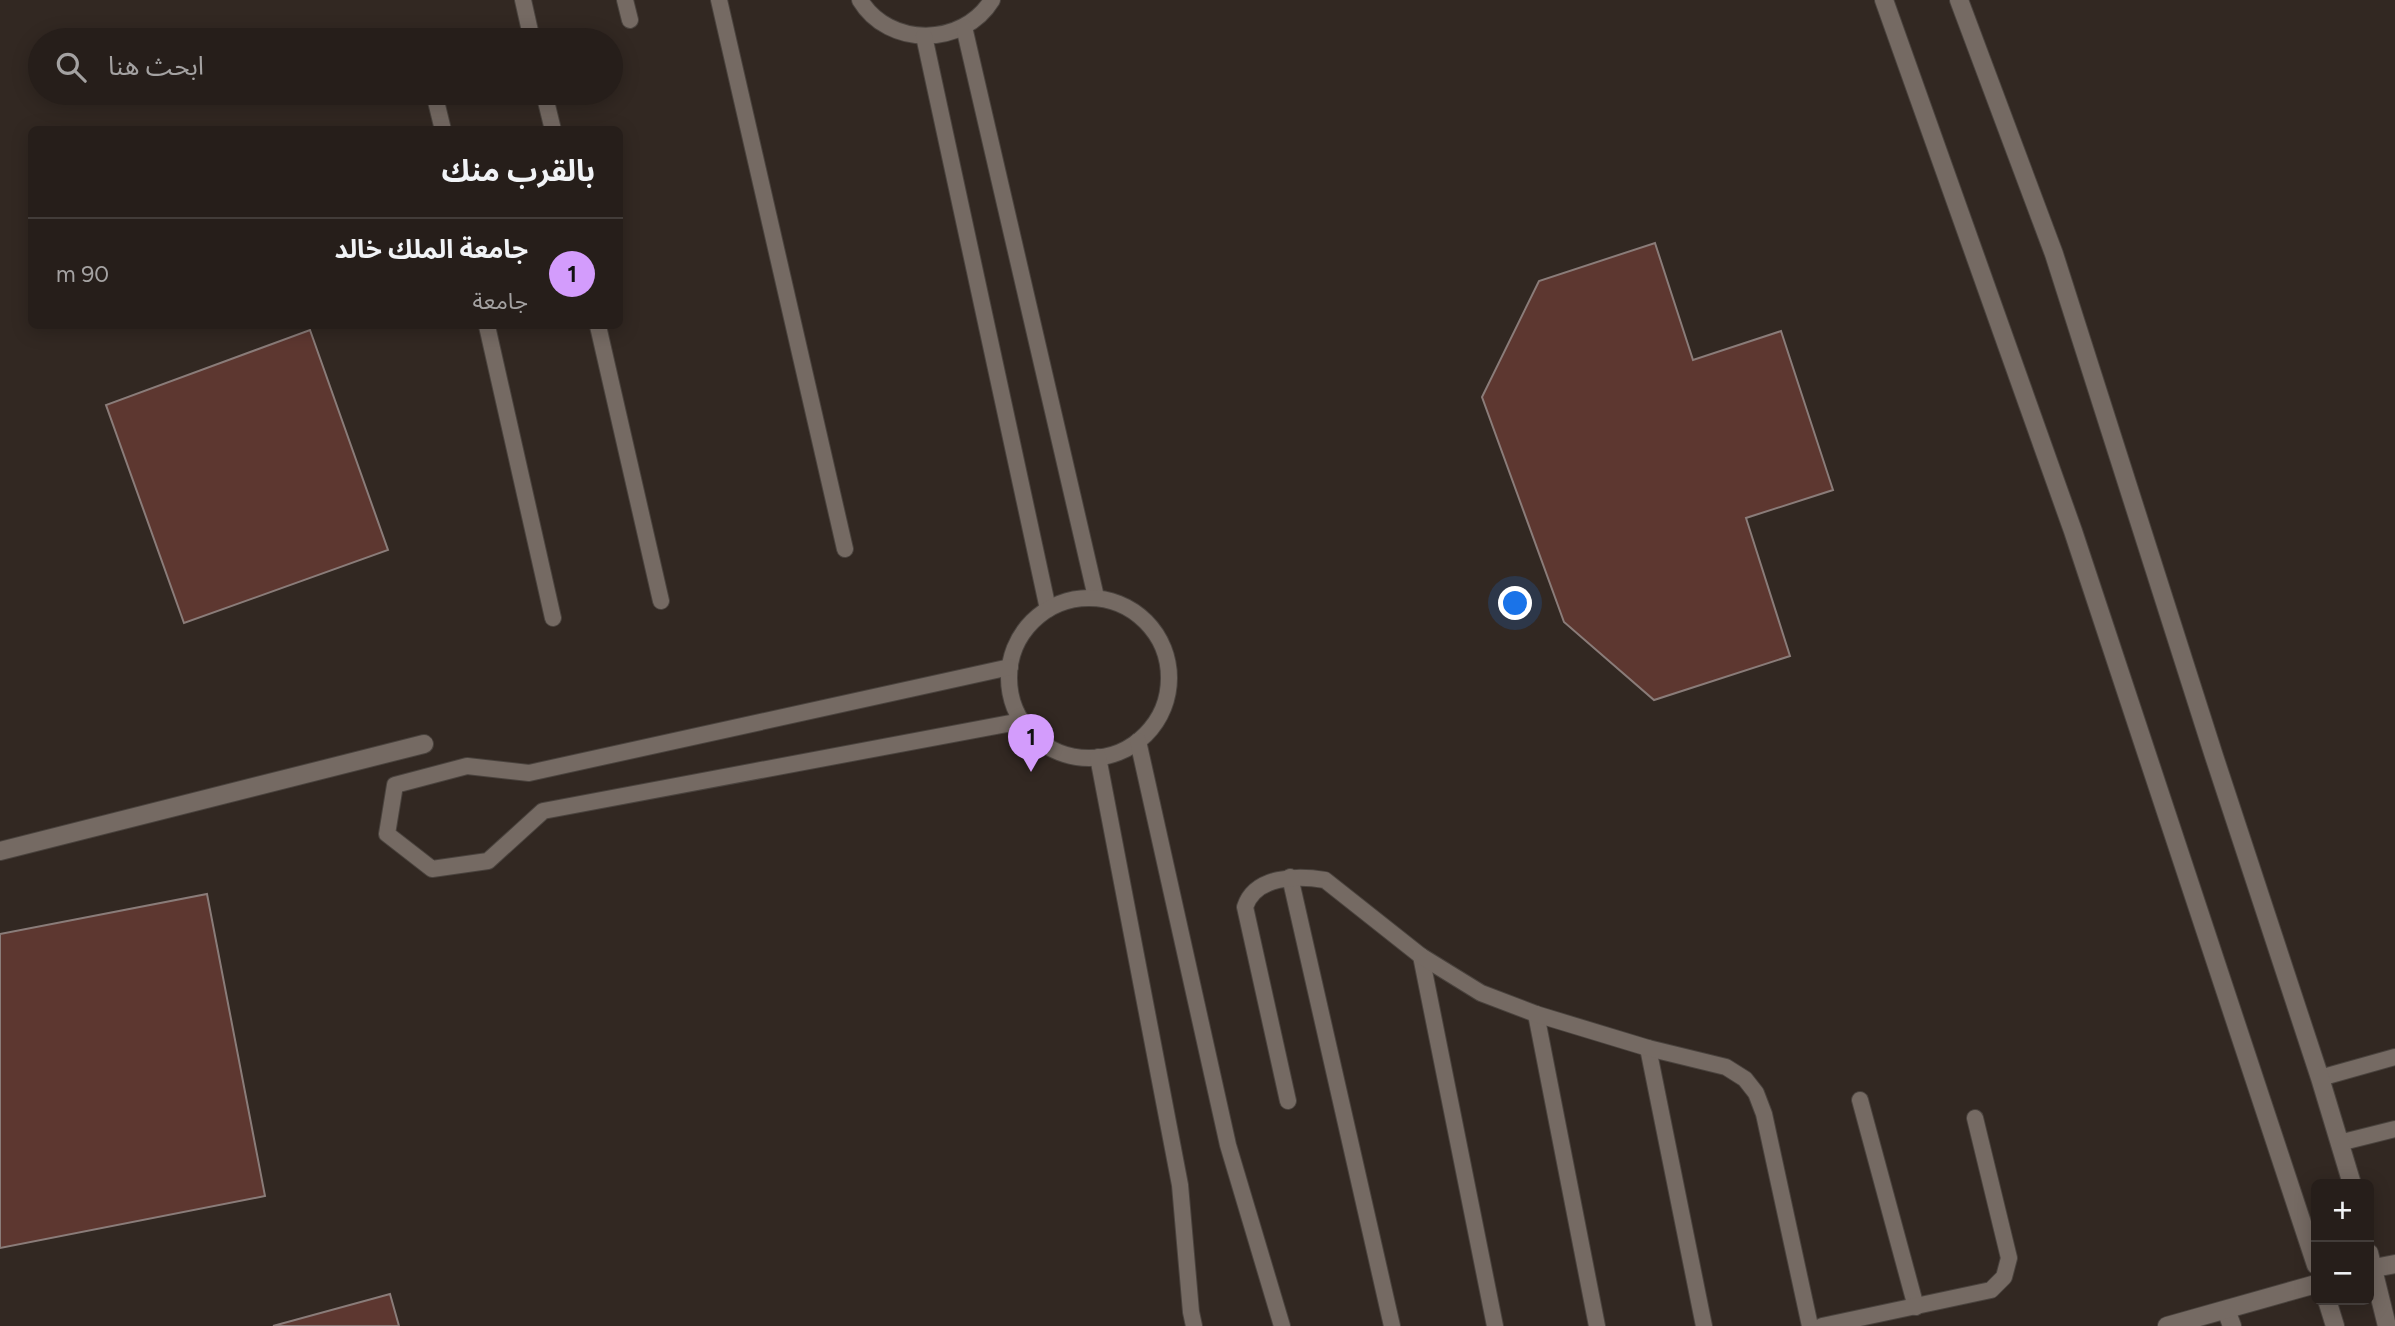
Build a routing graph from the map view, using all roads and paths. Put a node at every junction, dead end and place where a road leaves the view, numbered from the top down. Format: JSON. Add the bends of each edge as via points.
{"nodes":[{"id":1,"x":523,"y":0,"type":"edge"},
{"id":2,"x":625,"y":0,"type":"edge"},
{"id":3,"x":719,"y":0,"type":"edge"},
{"id":4,"x":860,"y":0,"type":"edge"},
{"id":5,"x":992,"y":0,"type":"edge"},
{"id":6,"x":1884,"y":0,"type":"edge"},
{"id":7,"x":1959,"y":0,"type":"edge"},
{"id":8,"x":630,"y":20,"type":"dead end"},
{"id":9,"x":964,"y":27,"type":"junction"},
{"id":10,"x":529,"y":28,"type":"edge"},
{"id":11,"x":924,"y":36,"type":"junction"},
{"id":12,"x":437,"y":105,"type":"edge"},
{"id":13,"x":547,"y":105,"type":"edge"},
{"id":14,"x":442,"y":126,"type":"edge"},
{"id":15,"x":552,"y":126,"type":"edge"},
{"id":16,"x":488,"y":329,"type":"edge"},
{"id":17,"x":598,"y":329,"type":"edge"},
{"id":18,"x":845,"y":549,"type":"dead end"},
{"id":19,"x":1096,"y":597,"type":"junction"},
{"id":20,"x":661,"y":601,"type":"dead end"},
{"id":21,"x":1048,"y":609,"type":"junction"},
{"id":22,"x":553,"y":618,"type":"dead end"},
{"id":23,"x":1010,"y":667,"type":"junction"},
{"id":24,"x":1022,"y":721,"type":"junction"},
{"id":25,"x":1138,"y":741,"type":"junction"},
{"id":26,"x":424,"y":744,"type":"dead end"},
{"id":27,"x":1098,"y":757,"type":"junction"},
{"id":28,"x":0,"y":850,"type":"edge"},
{"id":29,"x":1290,"y":877,"type":"junction"},
{"id":30,"x":1421,"y":956,"type":"junction"},
{"id":31,"x":1536,"y":1014,"type":"junction"},
{"id":32,"x":1648,"y":1048,"type":"junction"},
{"id":33,"x":2395,"y":1057,"type":"edge"},
{"id":34,"x":2320,"y":1078,"type":"junction"},
{"id":35,"x":1860,"y":1100,"type":"dead end"},
{"id":36,"x":1287,"y":1101,"type":"dead end"},
{"id":37,"x":1975,"y":1118,"type":"dead end"},
{"id":38,"x":2395,"y":1129,"type":"edge"},
{"id":39,"x":2339,"y":1143,"type":"junction"},
{"id":40,"x":2350,"y":1179,"type":"edge"},
{"id":41,"x":2311,"y":1250,"type":"edge"},
{"id":42,"x":2374,"y":1264,"type":"edge"},
{"id":43,"x":2395,"y":1265,"type":"edge"},
{"id":44,"x":2374,"y":1280,"type":"edge"},
{"id":45,"x":2311,"y":1286,"type":"edge"},
{"id":46,"x":2329,"y":1305,"type":"edge"},
{"id":47,"x":1916,"y":1307,"type":"junction"},
{"id":48,"x":2229,"y":1318,"type":"edge"},
{"id":49,"x":2395,"y":1324,"type":"edge"},
{"id":50,"x":1194,"y":1326,"type":"edge"},
{"id":51,"x":1282,"y":1326,"type":"edge"},
{"id":52,"x":1392,"y":1326,"type":"edge"},
{"id":53,"x":1495,"y":1326,"type":"edge"},
{"id":54,"x":1597,"y":1326,"type":"edge"},
{"id":55,"x":1704,"y":1326,"type":"edge"},
{"id":56,"x":1810,"y":1326,"type":"edge"},
{"id":57,"x":1822,"y":1326,"type":"edge"},
{"id":58,"x":2167,"y":1326,"type":"edge"},
{"id":59,"x":2335,"y":1326,"type":"edge"},
{"id":60,"x":2386,"y":1326,"type":"edge"}],
"edges":[{"from":1,"to":10,"type":"lane"},
{"from":2,"to":8,"type":"lane"},
{"from":3,"to":18,"type":"lane"},
{"from":4,"to":11,"type":"lane","via":[[881,22],[901,33]]},
{"from":5,"to":9,"type":"lane"},
{"from":6,"to":41,"type":"main road","via":[[2073,531]]},
{"from":7,"to":34,"type":"main road","via":[[2054,254]]},
{"from":9,"to":11,"type":"lane"},
{"from":9,"to":19,"type":"lane"},
{"from":11,"to":21,"type":"lane"},
{"from":12,"to":14,"type":"lane"},
{"from":13,"to":15,"type":"lane"},
{"from":16,"to":22,"type":"lane"},
{"from":17,"to":20,"type":"lane"},
{"from":19,"to":21,"type":"lane","via":[[1071,599]]},
{"from":19,"to":25,"type":"lane","via":[[1122,604],[1145,619],[1161,642],[1168,668],[1167,695],[1156,720]]},
{"from":21,"to":23,"type":"lane","via":[[1029,624],[1016,644]]},
{"from":23,"to":24,"type":"lane","via":[[1010,686]]},
{"from":23,"to":24,"type":"lane","via":[[530,772],[467,766],[431,775],[395,785],[387,834],[432,869],[488,861],[543,811]]},
{"from":24,"to":27,"type":"lane","via":[[1055,751]]},
{"from":25,"to":27,"type":"lane"},
{"from":25,"to":51,"type":"lane","via":[[1228,1145]]},
{"from":26,"to":28,"type":"main road"},
{"from":27,"to":50,"type":"lane","via":[[1180,1185]]},
{"from":29,"to":30,"type":"lane","via":[[1325,880]]},
{"from":29,"to":36,"type":"lane","via":[[1255,890],[1245,907]]},
{"from":29,"to":52,"type":"lane"},
{"from":30,"to":31,"type":"lane","via":[[1481,993]]},
{"from":30,"to":53,"type":"lane"},
{"from":31,"to":32,"type":"lane"},
{"from":31,"to":54,"type":"lane"},
{"from":32,"to":55,"type":"lane"},
{"from":32,"to":56,"type":"lane","via":[[1726,1067],[1756,1093]]},
{"from":33,"to":34,"type":"lane"},
{"from":34,"to":39,"type":"main road"},
{"from":35,"to":47,"type":"lane"},
{"from":37,"to":47,"type":"lane","via":[[2009,1258],[2004,1277],[1991,1290]]},
{"from":38,"to":39,"type":"lane"},
{"from":39,"to":40,"type":"main road"},
{"from":42,"to":43,"type":"main road"},
{"from":44,"to":60,"type":"main road"},
{"from":45,"to":48,"type":"main road"},
{"from":46,"to":59,"type":"main road"},
{"from":47,"to":57,"type":"lane"},
{"from":48,"to":58,"type":"main road"},
{"from":49,"to":60,"type":"main road"}]}
